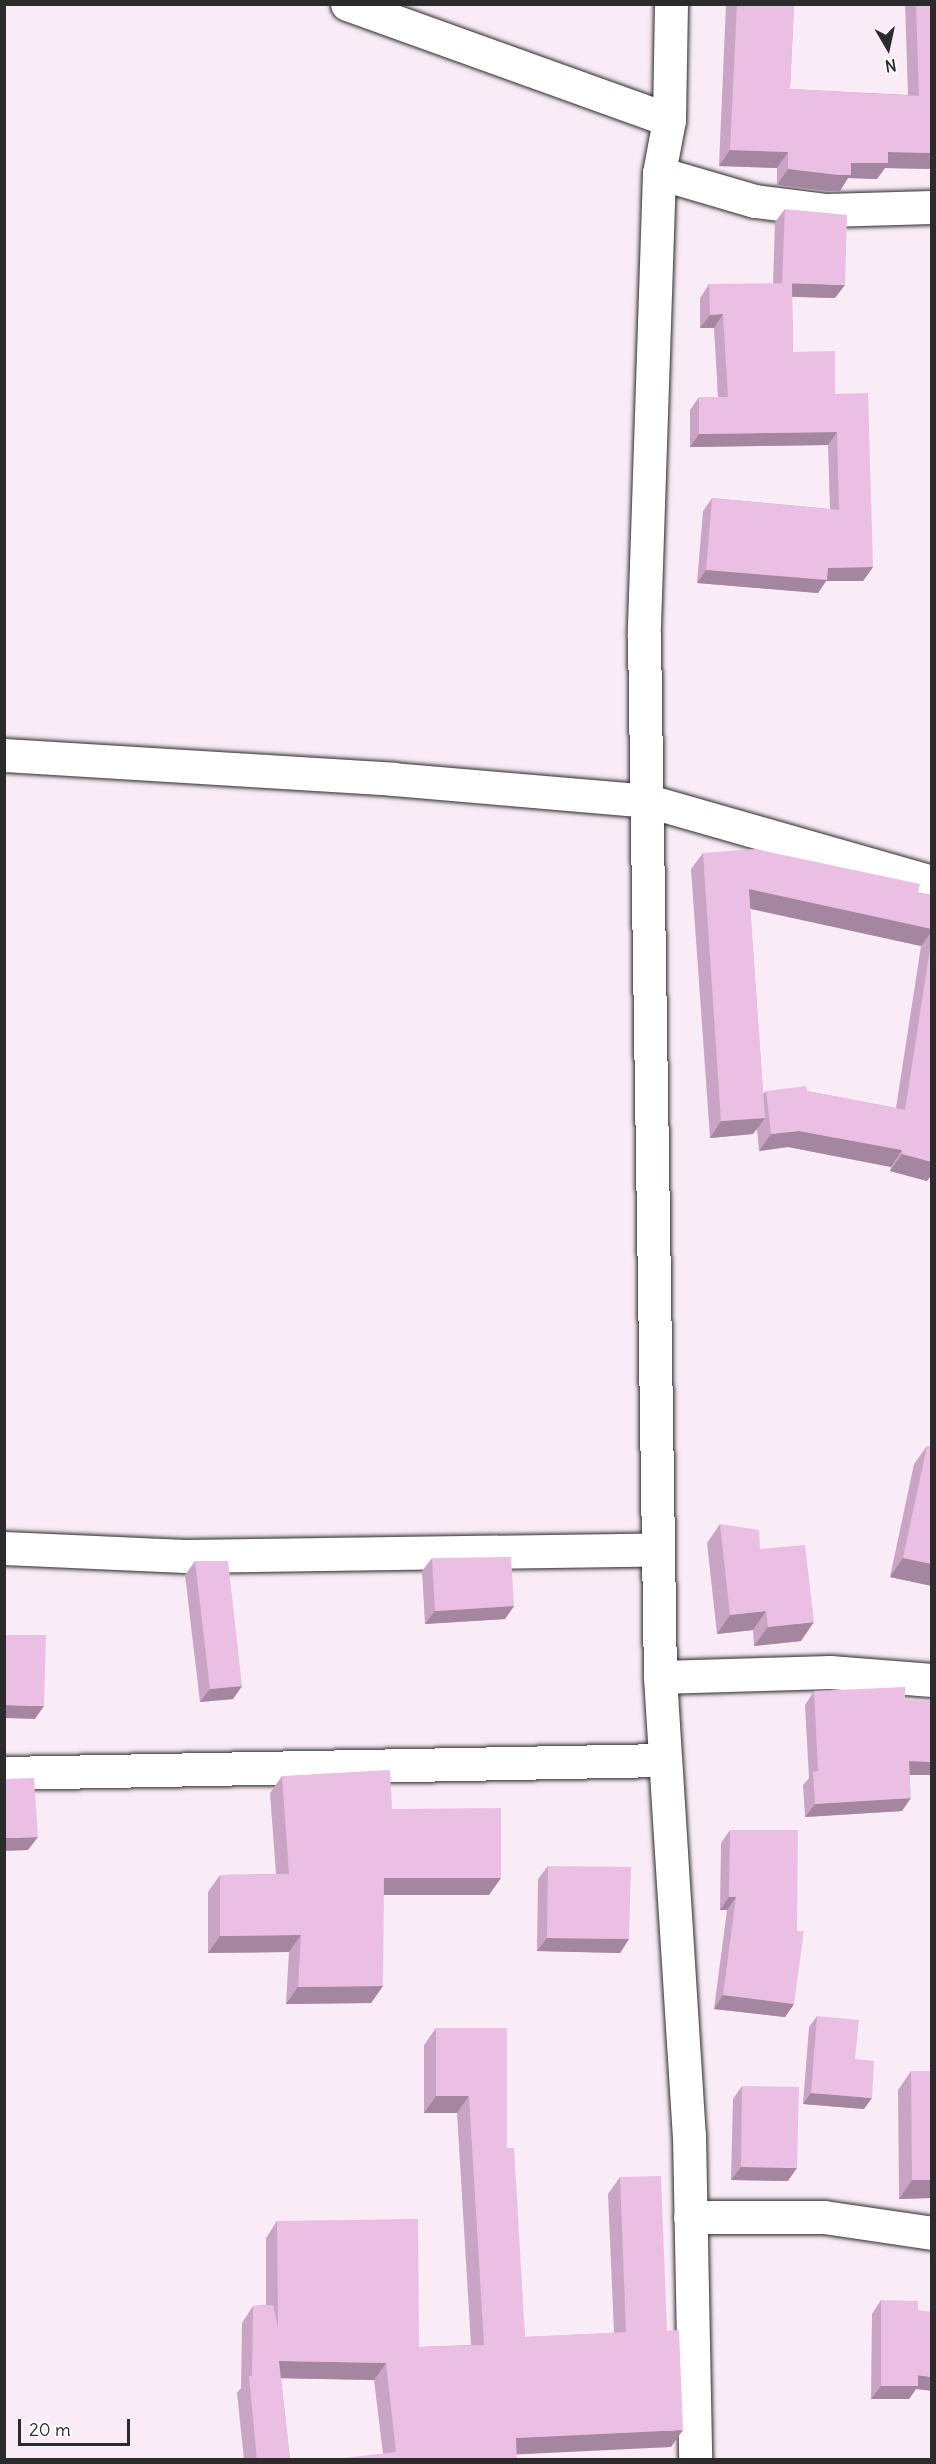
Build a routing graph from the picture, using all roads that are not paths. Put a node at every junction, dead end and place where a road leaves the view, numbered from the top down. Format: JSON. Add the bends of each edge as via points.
{"nodes":[{"id":1,"x":347,"y":4,"type":"edge"},
{"id":2,"x":671,"y":4,"type":"edge"},
{"id":3,"x":669,"y":120,"type":"junction"},
{"id":4,"x":659,"y":172,"type":"junction"},
{"id":5,"x":932,"y":207,"type":"edge"},
{"id":6,"x":4,"y":755,"type":"edge"},
{"id":7,"x":648,"y":801,"type":"junction"},
{"id":8,"x":932,"y":882,"type":"edge"},
{"id":9,"x":4,"y":1548,"type":"edge"},
{"id":10,"x":657,"y":1549,"type":"junction"},
{"id":11,"x":660,"y":1677,"type":"junction"},
{"id":12,"x":932,"y":1680,"type":"edge"},
{"id":13,"x":665,"y":1760,"type":"junction"},
{"id":14,"x":4,"y":1773,"type":"edge"},
{"id":15,"x":690,"y":2217,"type":"junction"},
{"id":16,"x":932,"y":2233,"type":"edge"},
{"id":17,"x":695,"y":2460,"type":"edge"}],
"edges":[{"from":1,"to":3,"type":"street"},
{"from":2,"to":3,"type":"street"},
{"from":3,"to":4,"type":"street"},
{"from":4,"to":5,"type":"street","via":[[755,201],[826,210]]},
{"from":4,"to":7,"type":"street","via":[[644,636]]},
{"from":6,"to":7,"type":"street","via":[[393,779]]},
{"from":7,"to":8,"type":"street"},
{"from":7,"to":10,"type":"street"},
{"from":9,"to":10,"type":"street","via":[[185,1556]]},
{"from":10,"to":11,"type":"street"},
{"from":11,"to":12,"type":"street","via":[[830,1672]]},
{"from":11,"to":13,"type":"street"},
{"from":13,"to":14,"type":"street"},
{"from":13,"to":15,"type":"street"},
{"from":15,"to":16,"type":"street","via":[[824,2217]]},
{"from":15,"to":17,"type":"street"}]}
